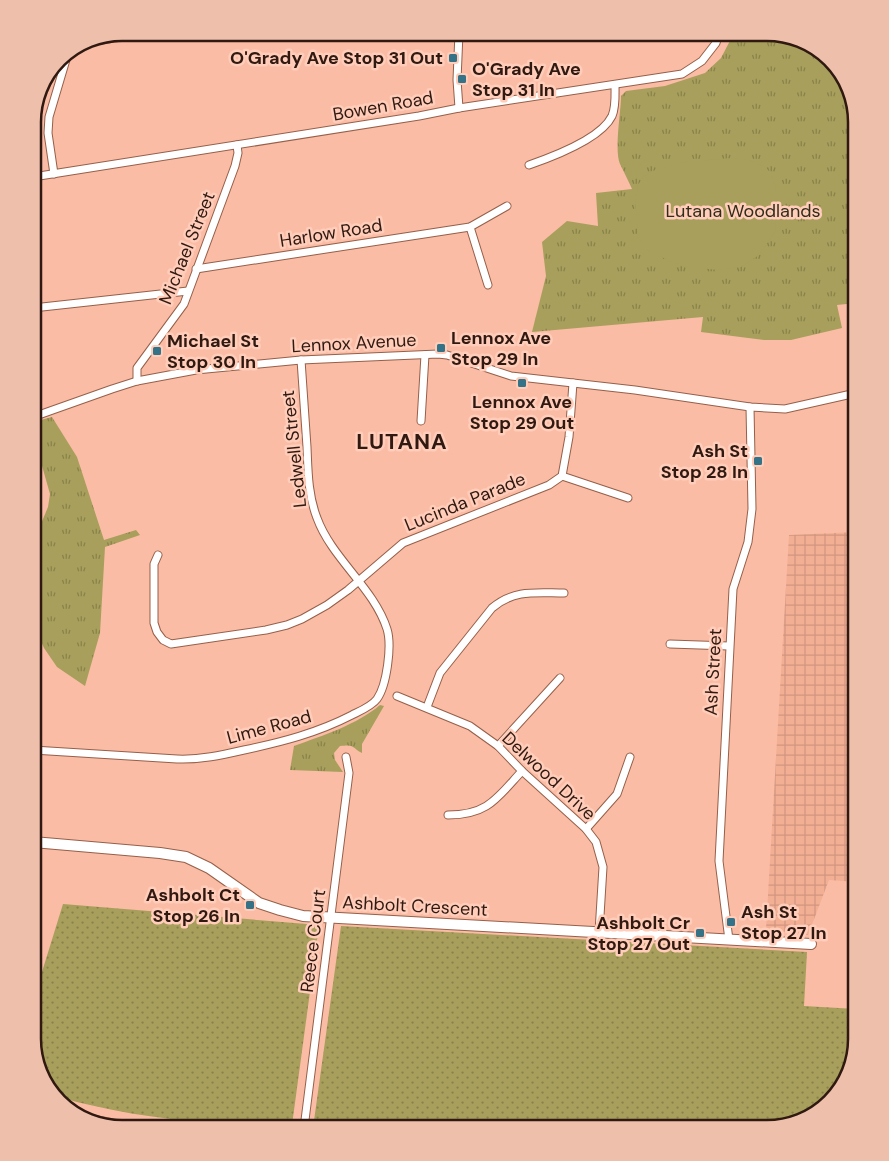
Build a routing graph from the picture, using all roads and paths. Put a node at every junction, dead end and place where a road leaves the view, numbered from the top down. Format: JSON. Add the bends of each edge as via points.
{"nodes":[{"id":1,"x":459,"y":41,"type":"edge"},
{"id":2,"x":717,"y":41,"type":"edge"},
{"id":3,"x":64,"y":66,"type":"edge"},
{"id":4,"x":615,"y":85,"type":"junction"},
{"id":5,"x":459,"y":108,"type":"junction"},
{"id":6,"x":237,"y":145,"type":"junction"},
{"id":7,"x":529,"y":165,"type":"dead end"},
{"id":8,"x":54,"y":174,"type":"junction"},
{"id":9,"x":41,"y":176,"type":"edge"},
{"id":10,"x":507,"y":206,"type":"dead end"},
{"id":11,"x":470,"y":227,"type":"junction"},
{"id":12,"x":196,"y":268,"type":"junction"},
{"id":13,"x":488,"y":285,"type":"dead end"},
{"id":14,"x":188,"y":291,"type":"junction"},
{"id":15,"x":41,"y":307,"type":"edge"},
{"id":16,"x":425,"y":355,"type":"junction"},
{"id":17,"x":301,"y":360,"type":"junction"},
{"id":18,"x":137,"y":381,"type":"junction"},
{"id":19,"x":573,"y":383,"type":"junction"},
{"id":20,"x":848,"y":394,"type":"edge"},
{"id":21,"x":750,"y":408,"type":"junction"},
{"id":22,"x":41,"y":415,"type":"edge"},
{"id":23,"x":421,"y":421,"type":"dead end"},
{"id":24,"x":562,"y":476,"type":"junction"},
{"id":25,"x":628,"y":498,"type":"dead end"},
{"id":26,"x":158,"y":555,"type":"dead end"},
{"id":27,"x":358,"y":581,"type":"junction"},
{"id":28,"x":564,"y":593,"type":"dead end"},
{"id":29,"x":670,"y":644,"type":"dead end"},
{"id":30,"x":729,"y":646,"type":"junction"},
{"id":31,"x":560,"y":678,"type":"dead end"},
{"id":32,"x":397,"y":696,"type":"dead end"},
{"id":33,"x":427,"y":707,"type":"junction"},
{"id":34,"x":498,"y":746,"type":"junction"},
{"id":35,"x":41,"y":750,"type":"edge"},
{"id":36,"x":346,"y":757,"type":"dead end"},
{"id":37,"x":630,"y":758,"type":"dead end"},
{"id":38,"x":522,"y":772,"type":"junction"},
{"id":39,"x":448,"y":815,"type":"dead end"},
{"id":40,"x":586,"y":828,"type":"junction"},
{"id":41,"x":41,"y":843,"type":"edge"},
{"id":42,"x":331,"y":917,"type":"junction"},
{"id":43,"x":599,"y":932,"type":"junction"},
{"id":44,"x":728,"y":940,"type":"junction"},
{"id":45,"x":812,"y":944,"type":"dead end"},
{"id":46,"x":305,"y":1120,"type":"edge"}],
"edges":[{"from":1,"to":5,"type":"street"},
{"from":2,"to":4,"type":"street","name":"Bowen Road","via":[[702,61],[690,70]]},
{"from":3,"to":8,"type":"street","via":[[49,117]]},
{"from":4,"to":5,"type":"street","name":"Bowen Road"},
{"from":4,"to":7,"type":"street","via":[[614,109],[608,123],[556,155]]},
{"from":5,"to":6,"type":"street","name":"Bowen Road"},
{"from":6,"to":8,"type":"street","name":"Bowen Road"},
{"from":6,"to":12,"type":"street","name":"Michael Street","via":[[236,166]]},
{"from":8,"to":9,"type":"street","name":"Bowen Road"},
{"from":10,"to":11,"type":"street","name":"Harlow Road"},
{"from":11,"to":12,"type":"street","name":"Harlow Road"},
{"from":11,"to":13,"type":"street"},
{"from":12,"to":14,"type":"street","name":"Michael Street"},
{"from":14,"to":15,"type":"street"},
{"from":14,"to":18,"type":"street","name":"Michael Street","via":[[177,315],[137,368]]},
{"from":16,"to":17,"type":"street","name":"Lennox Avenue"},
{"from":16,"to":19,"type":"street","name":"Lennox Avenue","via":[[447,354],[511,376]]},
{"from":16,"to":23,"type":"street"},
{"from":17,"to":18,"type":"street","name":"Lennox Avenue","via":[[196,370]]},
{"from":17,"to":27,"type":"street","name":"Ledwell Street","via":[[310,490],[316,517],[326,540]]},
{"from":18,"to":22,"type":"street","name":"Lennox Avenue"},
{"from":19,"to":21,"type":"street","name":"Lennox Avenue"},
{"from":19,"to":24,"type":"street"},
{"from":20,"to":21,"type":"street","name":"Lennox Avenue","via":[[785,409]]},
{"from":21,"to":30,"type":"street","name":"Ash Street","via":[[752,509],[748,542],[733,589]]},
{"from":24,"to":25,"type":"street"},
{"from":24,"to":27,"type":"street","name":"Lucinda Parade","via":[[549,485],[403,543]]},
{"from":26,"to":27,"type":"street","name":"Lucinda Parade","via":[[154,564],[154,623],[157,632],[172,644],[287,625],[327,605]]},
{"from":27,"to":35,"type":"street","name":"Lime Road","via":[[380,612],[388,631],[389,646],[381,691],[377,700],[361,711],[299,737],[211,758],[193,760]]},
{"from":28,"to":33,"type":"street","via":[[518,594],[500,601],[440,673]]},
{"from":29,"to":30,"type":"street"},
{"from":30,"to":44,"type":"street","name":"Ash Street","via":[[718,861]]},
{"from":31,"to":34,"type":"street"},
{"from":32,"to":33,"type":"street","name":"Delwood Drive"},
{"from":33,"to":34,"type":"street","name":"Delwood Drive","via":[[470,726]]},
{"from":34,"to":38,"type":"street","name":"Delwood Drive"},
{"from":36,"to":42,"type":"street","name":"Reece Court","via":[[349,773]]},
{"from":37,"to":40,"type":"street","via":[[617,794]]},
{"from":38,"to":39,"type":"street","via":[[491,804],[474,812]]},
{"from":38,"to":40,"type":"street","name":"Delwood Drive"},
{"from":40,"to":43,"type":"street","name":"Delwood Drive","via":[[596,842],[603,867]]},
{"from":41,"to":42,"type":"street","name":"Ashbolt Crescent","via":[[186,856],[259,903],[303,916]]},
{"from":42,"to":43,"type":"street","name":"Ashbolt Crescent"},
{"from":42,"to":46,"type":"street","name":"Reece Court"},
{"from":43,"to":44,"type":"street","name":"Ashbolt Crescent"},
{"from":44,"to":45,"type":"street","name":"Ashbolt Crescent"}]}
